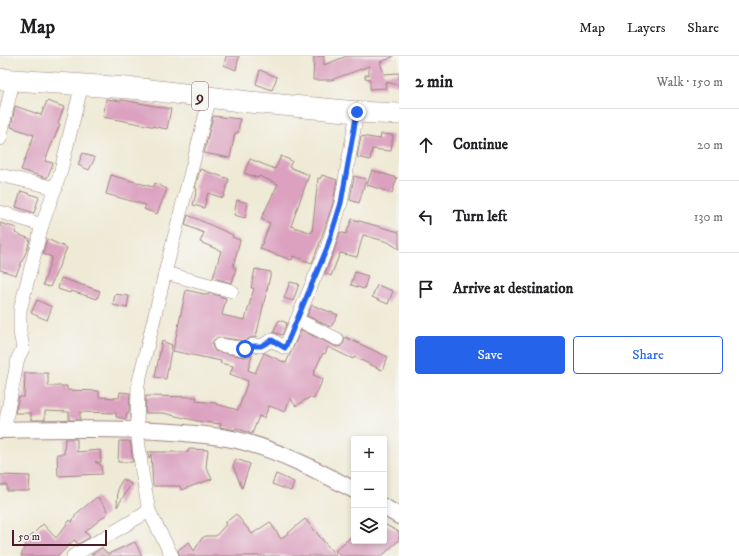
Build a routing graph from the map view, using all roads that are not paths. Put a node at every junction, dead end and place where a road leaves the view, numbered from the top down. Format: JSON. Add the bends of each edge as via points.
{"nodes":[{"id":1,"x":7,"y":80,"type":"edge"},
{"id":2,"x":82,"y":84,"type":"junction"},
{"id":3,"x":210,"y":97,"type":"junction"},
{"id":4,"x":357,"y":112,"type":"junction"},
{"id":5,"x":399,"y":114,"type":"edge"},
{"id":6,"x":0,"y":139,"type":"edge"},
{"id":7,"x":0,"y":175,"type":"edge"},
{"id":8,"x":56,"y":188,"type":"junction"},
{"id":9,"x":0,"y":212,"type":"edge"},
{"id":10,"x":42,"y":224,"type":"junction"},
{"id":11,"x":165,"y":273,"type":"junction"},
{"id":12,"x":232,"y":290,"type":"dead end"},
{"id":13,"x":298,"y":320,"type":"junction"},
{"id":14,"x":337,"y":339,"type":"dead end"},
{"id":15,"x":220,"y":345,"type":"dead end"},
{"id":16,"x":137,"y":429,"type":"junction"},
{"id":17,"x":2,"y":430,"type":"edge"},
{"id":18,"x":351,"y":488,"type":"edge"},
{"id":19,"x":386,"y":508,"type":"edge"},
{"id":20,"x":149,"y":511,"type":"junction"},
{"id":21,"x":399,"y":516,"type":"edge"},
{"id":22,"x":73,"y":556,"type":"edge"},
{"id":23,"x":172,"y":556,"type":"edge"}],
"edges":[{"from":1,"to":2,"type":"highway","number":"9"},
{"from":1,"to":6,"type":"street"},
{"from":2,"to":3,"type":"highway","number":"9"},
{"from":2,"to":8,"type":"street"},
{"from":3,"to":4,"type":"highway","number":"9"},
{"from":3,"to":11,"type":"street"},
{"from":4,"to":5,"type":"highway","number":"9"},
{"from":4,"to":13,"type":"street","via":[[341,203],[327,248]]},
{"from":7,"to":8,"type":"street"},
{"from":8,"to":10,"type":"street"},
{"from":9,"to":10,"type":"street"},
{"from":10,"to":17,"type":"street","via":[[20,310],[23,348],[18,358]]},
{"from":11,"to":12,"type":"street"},
{"from":11,"to":16,"type":"street","via":[[138,385]]},
{"from":13,"to":14,"type":"street"},
{"from":13,"to":15,"type":"street","via":[[285,348],[272,340],[261,346],[245,349]]},
{"from":16,"to":17,"type":"street"},
{"from":16,"to":18,"type":"street","via":[[237,440],[319,471]]},
{"from":16,"to":20,"type":"street"},
{"from":19,"to":21,"type":"street"},
{"from":20,"to":22,"type":"street"},
{"from":20,"to":23,"type":"street"}]}
